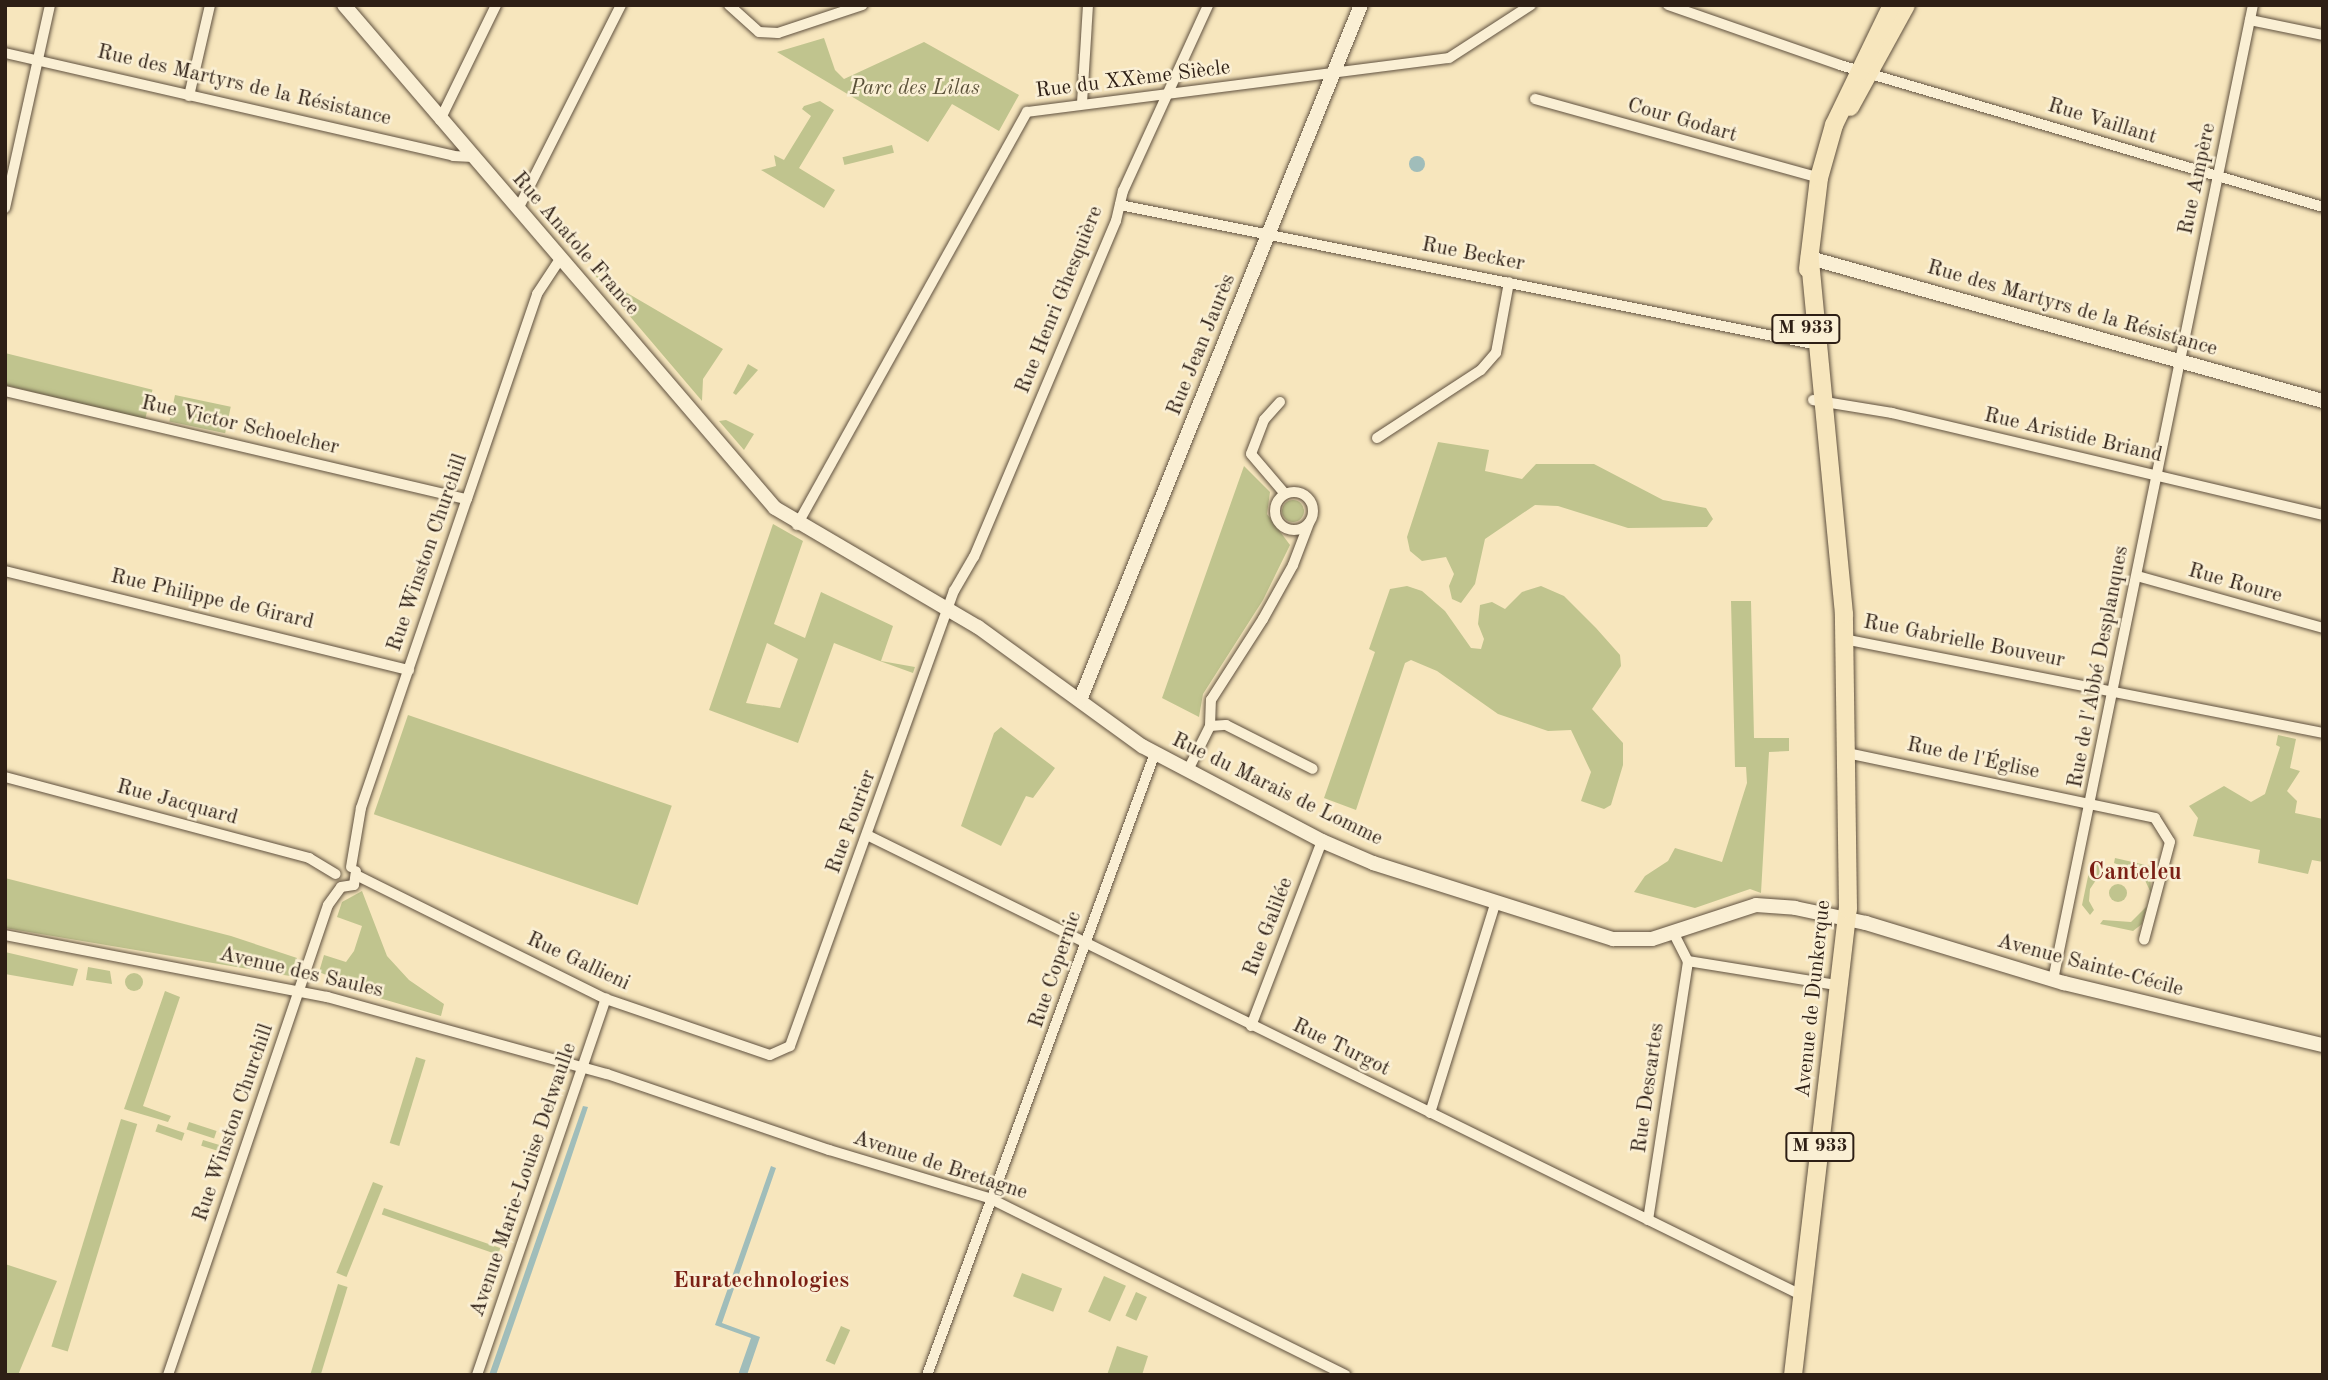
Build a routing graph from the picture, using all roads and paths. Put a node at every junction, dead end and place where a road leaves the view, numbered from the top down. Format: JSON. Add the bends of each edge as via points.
{"nodes":[{"id":1,"x":50,"y":5,"type":"edge"},
{"id":2,"x":210,"y":5,"type":"edge"},
{"id":3,"x":344,"y":5,"type":"edge"},
{"id":4,"x":496,"y":5,"type":"edge"},
{"id":5,"x":621,"y":5,"type":"edge"},
{"id":6,"x":729,"y":5,"type":"edge"},
{"id":7,"x":862,"y":5,"type":"edge"},
{"id":8,"x":1087,"y":5,"type":"edge"},
{"id":9,"x":1208,"y":5,"type":"edge"},
{"id":10,"x":1361,"y":5,"type":"edge"},
{"id":11,"x":1531,"y":5,"type":"edge"},
{"id":12,"x":1668,"y":5,"type":"edge"},
{"id":13,"x":1892,"y":5,"type":"edge"},
{"id":14,"x":1906,"y":5,"type":"edge"},
{"id":15,"x":2253,"y":5,"type":"edge"},
{"id":16,"x":2250,"y":20,"type":"junction"},
{"id":17,"x":2323,"y":36,"type":"edge"},
{"id":18,"x":5,"y":53,"type":"edge"},
{"id":19,"x":38,"y":60,"type":"junction"},
{"id":20,"x":1864,"y":71,"type":"junction"},
{"id":21,"x":1333,"y":75,"type":"junction"},
{"id":22,"x":1169,"y":94,"type":"junction"},
{"id":23,"x":189,"y":96,"type":"junction"},
{"id":24,"x":1535,"y":99,"type":"dead end"},
{"id":25,"x":1082,"y":103,"type":"junction"},
{"id":26,"x":440,"y":120,"type":"junction"},
{"id":27,"x":473,"y":157,"type":"junction"},
{"id":28,"x":2218,"y":177,"type":"junction"},
{"id":29,"x":1819,"y":178,"type":"junction"},
{"id":30,"x":1120,"y":205,"type":"junction"},
{"id":31,"x":2323,"y":207,"type":"edge"},
{"id":32,"x":5,"y":208,"type":"edge"},
{"id":33,"x":518,"y":209,"type":"junction"},
{"id":34,"x":1269,"y":234,"type":"junction"},
{"id":35,"x":1810,"y":258,"type":"junction"},
{"id":36,"x":560,"y":259,"type":"junction"},
{"id":37,"x":1509,"y":282,"type":"junction"},
{"id":38,"x":1812,"y":344,"type":"junction"},
{"id":39,"x":2179,"y":361,"type":"junction"},
{"id":40,"x":5,"y":391,"type":"edge"},
{"id":41,"x":1818,"y":399,"type":"junction"},
{"id":42,"x":2323,"y":401,"type":"edge"},
{"id":43,"x":1280,"y":402,"type":"dead end"},
{"id":44,"x":1377,"y":438,"type":"dead end"},
{"id":45,"x":2157,"y":475,"type":"junction"},
{"id":46,"x":1285,"y":494,"type":"junction"},
{"id":47,"x":467,"y":499,"type":"junction"},
{"id":48,"x":775,"y":508,"type":"joint"},
{"id":49,"x":2323,"y":515,"type":"edge"},
{"id":50,"x":1309,"y":523,"type":"junction"},
{"id":51,"x":797,"y":525,"type":"junction"},
{"id":52,"x":5,"y":571,"type":"edge"},
{"id":53,"x":2137,"y":576,"type":"junction"},
{"id":54,"x":947,"y":610,"type":"junction"},
{"id":55,"x":2323,"y":628,"type":"edge"},
{"id":56,"x":1844,"y":639,"type":"junction"},
{"id":57,"x":409,"y":670,"type":"junction"},
{"id":58,"x":2114,"y":691,"type":"junction"},
{"id":59,"x":1080,"y":699,"type":"junction"},
{"id":60,"x":1210,"y":726,"type":"junction"},
{"id":61,"x":2323,"y":733,"type":"edge"},
{"id":62,"x":1155,"y":753,"type":"junction"},
{"id":63,"x":1847,"y":753,"type":"junction"},
{"id":64,"x":1313,"y":769,"type":"dead end"},
{"id":65,"x":1188,"y":770,"type":"junction"},
{"id":66,"x":5,"y":777,"type":"edge"},
{"id":67,"x":2091,"y":804,"type":"junction"},
{"id":68,"x":867,"y":835,"type":"junction"},
{"id":69,"x":1322,"y":841,"type":"junction"},
{"id":70,"x":354,"y":871,"type":"junction"},
{"id":71,"x":335,"y":874,"type":"junction"},
{"id":72,"x":341,"y":887,"type":"junction"},
{"id":73,"x":1495,"y":904,"type":"junction"},
{"id":74,"x":1848,"y":919,"type":"junction"},
{"id":75,"x":1673,"y":932,"type":"junction"},
{"id":76,"x":5,"y":935,"type":"edge"},
{"id":77,"x":2144,"y":940,"type":"dead end"},
{"id":78,"x":1086,"y":945,"type":"junction"},
{"id":79,"x":1688,"y":961,"type":"junction"},
{"id":80,"x":2053,"y":980,"type":"junction"},
{"id":81,"x":1842,"y":986,"type":"junction"},
{"id":82,"x":300,"y":990,"type":"junction"},
{"id":83,"x":606,"y":999,"type":"junction"},
{"id":84,"x":1251,"y":1026,"type":"junction"},
{"id":85,"x":2323,"y":1045,"type":"edge"},
{"id":86,"x":790,"y":1046,"type":"joint"},
{"id":87,"x":583,"y":1067,"type":"junction"},
{"id":88,"x":1430,"y":1113,"type":"junction"},
{"id":89,"x":989,"y":1198,"type":"junction"},
{"id":90,"x":1648,"y":1220,"type":"junction"},
{"id":91,"x":1799,"y":1294,"type":"junction"},
{"id":92,"x":168,"y":1375,"type":"edge"},
{"id":93,"x":477,"y":1375,"type":"edge"},
{"id":94,"x":927,"y":1375,"type":"edge"},
{"id":95,"x":1345,"y":1375,"type":"edge"},
{"id":96,"x":1793,"y":1375,"type":"edge"}],
"edges":[{"from":1,"to":19,"type":"street"},
{"from":2,"to":23,"type":"street"},
{"from":3,"to":26,"type":"street","name":"Rue Anatole France"},
{"from":4,"to":26,"type":"street"},
{"from":5,"to":33,"type":"street"},
{"from":6,"to":7,"type":"street","via":[[759,32],[778,33]]},
{"from":8,"to":25,"type":"street"},
{"from":9,"to":22,"type":"street","name":"Rue Henri Ghesquière"},
{"from":10,"to":21,"type":"street","name":"Rue Jean Jaurès"},
{"from":11,"to":21,"type":"street","name":"Rue du XXème Siècle","via":[[1449,58]]},
{"from":12,"to":20,"type":"street","name":"Rue Vaillant"},
{"from":13,"to":20,"type":"main road","name":"Avenue de Dunkerque","number":"M 933"},
{"from":14,"to":20,"type":"main road","name":"Avenue de Dunkerque","number":"M 933"},
{"from":15,"to":16,"type":"street","name":"Rue Ampère"},
{"from":16,"to":17,"type":"street"},
{"from":16,"to":28,"type":"street","name":"Rue Ampère"},
{"from":18,"to":19,"type":"street","name":"Rue des Martyrs de la Résistance"},
{"from":19,"to":23,"type":"street","name":"Rue des Martyrs de la Résistance"},
{"from":19,"to":32,"type":"street"},
{"from":20,"to":28,"type":"street","name":"Rue Vaillant"},
{"from":20,"to":29,"type":"main road","name":"Avenue de Dunkerque","number":"M 933","via":[[1831,136]]},
{"from":21,"to":22,"type":"street","name":"Rue du XXème Siècle"},
{"from":21,"to":34,"type":"street","name":"Rue Jean Jaurès"},
{"from":22,"to":25,"type":"street","name":"Rue du XXème Siècle"},
{"from":22,"to":30,"type":"street","name":"Rue Henri Ghesquière"},
{"from":23,"to":27,"type":"street","name":"Rue des Martyrs de la Résistance"},
{"from":24,"to":29,"type":"street","name":"Cour Godart"},
{"from":25,"to":51,"type":"street","name":"Rue du XXème Siècle","via":[[1032,110],[1022,117]]},
{"from":26,"to":27,"type":"street","name":"Rue Anatole France"},
{"from":27,"to":33,"type":"street","name":"Rue Anatole France"},
{"from":28,"to":31,"type":"street","name":"Rue Vaillant"},
{"from":28,"to":39,"type":"street","name":"Rue Ampère"},
{"from":29,"to":35,"type":"main road","name":"Avenue de Dunkerque","number":"M 933"},
{"from":30,"to":34,"type":"street","name":"Rue Becker"},
{"from":30,"to":54,"type":"street","name":"Rue Henri Ghesquière","via":[[974,557]]},
{"from":33,"to":36,"type":"street","name":"Rue Anatole France"},
{"from":34,"to":37,"type":"street","name":"Rue Becker"},
{"from":34,"to":59,"type":"street","name":"Rue Jean Jaurès"},
{"from":35,"to":38,"type":"main road","name":"Avenue de Dunkerque","number":"M 933"},
{"from":35,"to":39,"type":"street","name":"Rue des Martyrs de la Résistance"},
{"from":36,"to":47,"type":"street","name":"Rue Winston Churchill","via":[[543,280]]},
{"from":36,"to":48,"type":"street","name":"Rue Anatole France"},
{"from":37,"to":38,"type":"street","name":"Rue Becker"},
{"from":37,"to":44,"type":"street","via":[[1496,352],[1481,370]]},
{"from":38,"to":41,"type":"main road","name":"Avenue de Dunkerque","number":"M 933"},
{"from":39,"to":42,"type":"street","name":"Rue des Martyrs de la Résistance"},
{"from":39,"to":45,"type":"street","name":"Rue de l'Abbé Desplanques"},
{"from":40,"to":47,"type":"street","name":"Rue Victor Schoelcher"},
{"from":41,"to":45,"type":"street","name":"Rue Aristide Briand"},
{"from":41,"to":56,"type":"main road","name":"Avenue de Dunkerque","number":"M 933","via":[[1834,500]]},
{"from":43,"to":46,"type":"street","via":[[1264,420],[1251,454]]},
{"from":45,"to":49,"type":"street","name":"Rue Aristide Briand"},
{"from":45,"to":53,"type":"street","name":"Rue de l'Abbé Desplanques"},
{"from":46,"to":50,"type":"street","via":[[1298,493],[1309,499],[1313,511]]},
{"from":46,"to":50,"type":"street","via":[[1275,509],[1281,525],[1298,530]]},
{"from":47,"to":57,"type":"street","name":"Rue Winston Churchill"},
{"from":48,"to":51,"type":"street","name":"Rue du Marais de Lomme"},
{"from":50,"to":60,"type":"street","via":[[1293,565],[1211,700]]},
{"from":51,"to":54,"type":"street","name":"Rue du Marais de Lomme"},
{"from":52,"to":57,"type":"street","name":"Rue Philippe de Girard"},
{"from":53,"to":55,"type":"street","name":"Rue Roure"},
{"from":53,"to":58,"type":"street","name":"Rue de l'Abbé Desplanques"},
{"from":54,"to":59,"type":"street","name":"Rue du Marais de Lomme"},
{"from":54,"to":68,"type":"street","name":"Rue Fourier"},
{"from":56,"to":58,"type":"street","name":"Rue Gabrielle Bouveur"},
{"from":56,"to":63,"type":"main road","name":"Avenue de Dunkerque","number":"M 933"},
{"from":57,"to":70,"type":"street","name":"Rue Winston Churchill","via":[[361,808]]},
{"from":58,"to":61,"type":"street","name":"Rue Gabrielle Bouveur"},
{"from":58,"to":67,"type":"street","name":"Rue de l'Abbé Desplanques"},
{"from":59,"to":62,"type":"street","name":"Rue du Marais de Lomme"},
{"from":60,"to":64,"type":"street","via":[[1226,724]]},
{"from":60,"to":65,"type":"street"},
{"from":62,"to":65,"type":"street","name":"Rue du Marais de Lomme"},
{"from":62,"to":78,"type":"street","name":"Rue Copernic"},
{"from":63,"to":67,"type":"street","name":"Rue de l'Église"},
{"from":63,"to":74,"type":"main road","name":"Avenue de Dunkerque","number":"M 933"},
{"from":65,"to":69,"type":"street","name":"Rue du Marais de Lomme"},
{"from":66,"to":71,"type":"street","name":"Rue Jacquard","via":[[309,858]]},
{"from":67,"to":77,"type":"street","name":"Rue de l'Église","via":[[2155,818],[2170,842]]},
{"from":67,"to":80,"type":"street","name":"Rue de l'Abbé Desplanques"},
{"from":68,"to":78,"type":"street","name":"Rue Turgot"},
{"from":68,"to":86,"type":"street","name":"Rue Fourier"},
{"from":69,"to":73,"type":"street","name":"Rue du Marais de Lomme"},
{"from":69,"to":84,"type":"street","name":"Rue Galilée"},
{"from":70,"to":71,"type":"street","via":[[340,868]]},
{"from":70,"to":72,"type":"street","via":[[351,887]]},
{"from":70,"to":83,"type":"street","name":"Rue Gallieni"},
{"from":71,"to":72,"type":"street"},
{"from":72,"to":82,"type":"street","name":"Rue Winston Churchill","via":[[328,905]]},
{"from":73,"to":75,"type":"street","name":"Rue du Marais de Lomme","via":[[1627,942]]},
{"from":73,"to":88,"type":"street"},
{"from":74,"to":75,"type":"street","name":"Avenue Sainte-Cécile","via":[[1756,905]]},
{"from":74,"to":80,"type":"street","name":"Avenue Sainte-Cécile"},
{"from":74,"to":81,"type":"main road","name":"Avenue de Dunkerque","number":"M 933"},
{"from":75,"to":79,"type":"street"},
{"from":76,"to":82,"type":"street","name":"Avenue des Saules"},
{"from":78,"to":84,"type":"street","name":"Rue Turgot"},
{"from":78,"to":89,"type":"street","name":"Rue Copernic"},
{"from":79,"to":81,"type":"street"},
{"from":79,"to":90,"type":"street","name":"Rue Descartes"},
{"from":80,"to":85,"type":"street","name":"Avenue Sainte-Cécile"},
{"from":81,"to":91,"type":"main road","name":"Avenue de Dunkerque","number":"M 933"},
{"from":82,"to":87,"type":"street","name":"Avenue des Saules"},
{"from":82,"to":92,"type":"street","name":"Rue Winston Churchill"},
{"from":83,"to":86,"type":"street","name":"Rue Gallieni","via":[[770,1055]]},
{"from":83,"to":87,"type":"street","name":"Avenue Marie-Louise Delwaulle"},
{"from":84,"to":88,"type":"street","name":"Rue Turgot"},
{"from":87,"to":89,"type":"street","name":"Avenue de Bretagne"},
{"from":87,"to":93,"type":"street","name":"Avenue Marie-Louise Delwaulle"},
{"from":88,"to":90,"type":"street","name":"Rue Turgot"},
{"from":89,"to":94,"type":"street","name":"Rue Copernic"},
{"from":89,"to":95,"type":"street","name":"Avenue de Bretagne"},
{"from":90,"to":91,"type":"street","name":"Rue Turgot"},
{"from":91,"to":96,"type":"main road","name":"Avenue de Dunkerque","number":"M 933"}]}
